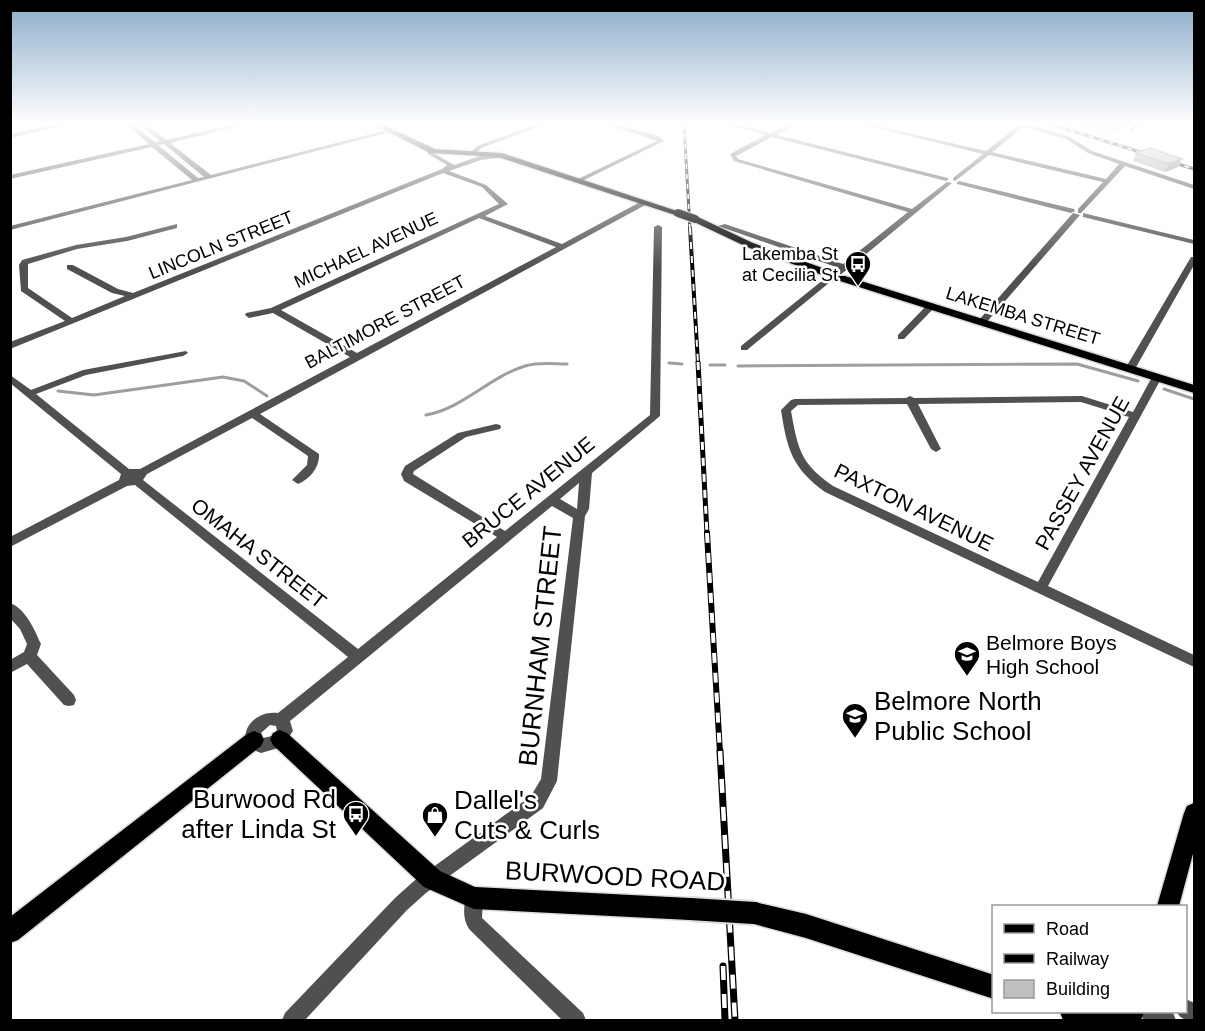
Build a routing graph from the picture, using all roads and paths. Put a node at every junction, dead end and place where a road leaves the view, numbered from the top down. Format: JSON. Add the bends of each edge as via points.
{"nodes":[{"id":1,"x":31,"y":172,"type":"edge"},
{"id":2,"x":187,"y":172,"type":"edge"},
{"id":3,"x":203,"y":172,"type":"edge"},
{"id":4,"x":228,"y":172,"type":"edge"},
{"id":5,"x":440,"y":172,"type":"edge"},
{"id":6,"x":446,"y":172,"type":"edge"},
{"id":7,"x":551,"y":172,"type":"edge"},
{"id":8,"x":596,"y":172,"type":"edge"},
{"id":9,"x":777,"y":172,"type":"edge"},
{"id":10,"x":917,"y":172,"type":"edge"},
{"id":11,"x":963,"y":172,"type":"edge"},
{"id":12,"x":1069,"y":172,"type":"edge"},
{"id":13,"x":1115,"y":172,"type":"edge"},
{"id":14,"x":1151,"y":172,"type":"edge"},
{"id":15,"x":10,"y":177,"type":"edge"},
{"id":16,"x":209,"y":177,"type":"junction"},
{"id":17,"x":196,"y":180,"type":"junction"},
{"id":18,"x":578,"y":181,"type":"junction"},
{"id":19,"x":952,"y":181,"type":"junction"},
{"id":20,"x":1107,"y":181,"type":"junction"},
{"id":21,"x":1194,"y":187,"type":"edge"},
{"id":22,"x":645,"y":203,"type":"junction"},
{"id":23,"x":914,"y":212,"type":"junction"},
{"id":24,"x":1079,"y":213,"type":"junction"},
{"id":25,"x":479,"y":216,"type":"junction"},
{"id":26,"x":174,"y":226,"type":"dead end"},
{"id":27,"x":722,"y":226,"type":"dead end"},
{"id":28,"x":658,"y":227,"type":"dead end"},
{"id":29,"x":10,"y":228,"type":"edge"},
{"id":30,"x":1194,"y":242,"type":"edge"},
{"id":31,"x":563,"y":247,"type":"junction"},
{"id":32,"x":1194,"y":259,"type":"edge"},
{"id":33,"x":70,"y":267,"type":"dead end"},
{"id":34,"x":836,"y":274,"type":"junction"},
{"id":35,"x":134,"y":296,"type":"junction"},
{"id":36,"x":931,"y":306,"type":"junction"},
{"id":37,"x":274,"y":310,"type":"junction"},
{"id":38,"x":249,"y":315,"type":"dead end"},
{"id":39,"x":70,"y":321,"type":"junction"},
{"id":40,"x":982,"y":322,"type":"junction"},
{"id":41,"x":901,"y":337,"type":"dead end"},
{"id":42,"x":10,"y":346,"type":"edge"},
{"id":43,"x":744,"y":348,"type":"dead end"},
{"id":44,"x":183,"y":353,"type":"dead end"},
{"id":45,"x":357,"y":357,"type":"junction"},
{"id":46,"x":1130,"y":369,"type":"junction"},
{"id":47,"x":1157,"y":377,"type":"junction"},
{"id":48,"x":13,"y":383,"type":"edge"},
{"id":49,"x":1194,"y":389,"type":"edge"},
{"id":50,"x":31,"y":393,"type":"junction"},
{"id":51,"x":910,"y":399,"type":"junction"},
{"id":52,"x":252,"y":413,"type":"junction"},
{"id":53,"x":1136,"y":416,"type":"junction"},
{"id":54,"x":496,"y":427,"type":"dead end"},
{"id":55,"x":936,"y":449,"type":"dead end"},
{"id":56,"x":586,"y":472,"type":"junction"},
{"id":57,"x":133,"y":477,"type":"junction"},
{"id":58,"x":298,"y":480,"type":"dead end"},
{"id":59,"x":552,"y":500,"type":"junction"},
{"id":60,"x":579,"y":516,"type":"junction"},
{"id":61,"x":506,"y":537,"type":"junction"},
{"id":62,"x":10,"y":543,"type":"edge"},
{"id":63,"x":1040,"y":589,"type":"junction"},
{"id":64,"x":10,"y":608,"type":"edge"},
{"id":65,"x":29,"y":656,"type":"junction"},
{"id":66,"x":357,"y":656,"type":"junction"},
{"id":67,"x":1194,"y":661,"type":"edge"},
{"id":68,"x":10,"y":667,"type":"edge"},
{"id":69,"x":69,"y":700,"type":"dead end"},
{"id":70,"x":280,"y":729,"type":"junction"},
{"id":71,"x":254,"y":740,"type":"junction"},
{"id":72,"x":1194,"y":813,"type":"edge"},
{"id":73,"x":432,"y":879,"type":"junction"},
{"id":74,"x":474,"y":898,"type":"junction"},
{"id":75,"x":1168,"y":905,"type":"edge"},
{"id":76,"x":10,"y":932,"type":"edge"},
{"id":77,"x":992,"y":987,"type":"edge"},
{"id":78,"x":1088,"y":1013,"type":"edge"},
{"id":79,"x":1128,"y":1013,"type":"edge"},
{"id":80,"x":292,"y":1020,"type":"edge"},
{"id":81,"x":576,"y":1020,"type":"edge"}],
"edges":[{"from":1,"to":15,"type":"street"},
{"from":2,"to":17,"type":"street"},
{"from":3,"to":16,"type":"street"},
{"from":4,"to":16,"type":"street"},
{"from":5,"to":35,"type":"street","name":"LINCOLN STREET"},
{"from":6,"to":25,"type":"street","name":"MICHAEL AVENUE","via":[[484,186],[504,204]]},
{"from":7,"to":18,"type":"main road","name":"LAKEMBA STREET"},
{"from":8,"to":18,"type":"street"},
{"from":9,"to":23,"type":"street"},
{"from":10,"to":19,"type":"street"},
{"from":11,"to":19,"type":"street"},
{"from":12,"to":20,"type":"street"},
{"from":13,"to":20,"type":"street"},
{"from":14,"to":21,"type":"street"},
{"from":16,"to":17,"type":"street"},
{"from":17,"to":29,"type":"street"},
{"from":18,"to":22,"type":"main road","name":"LAKEMBA STREET"},
{"from":19,"to":23,"type":"street"},
{"from":19,"to":24,"type":"street"},
{"from":20,"to":24,"type":"street"},
{"from":22,"to":31,"type":"street","name":"BALTIMORE STREET"},
{"from":22,"to":34,"type":"main road","name":"LAKEMBA STREET","bridge":true},
{"from":23,"to":34,"type":"street"},
{"from":24,"to":30,"type":"street"},
{"from":24,"to":40,"type":"street"},
{"from":25,"to":31,"type":"street"},
{"from":25,"to":37,"type":"street","name":"MICHAEL AVENUE"},
{"from":26,"to":39,"type":"street","via":[[25,262],[24,289]]},
{"from":27,"to":34,"type":"street"},
{"from":28,"to":56,"type":"street","name":"BRUCE AVENUE","via":[[655,416]]},
{"from":31,"to":45,"type":"street","name":"BALTIMORE STREET"},
{"from":32,"to":46,"type":"street"},
{"from":33,"to":35,"type":"street","via":[[115,291]]},
{"from":34,"to":36,"type":"main road","name":"LAKEMBA STREET"},
{"from":34,"to":43,"type":"street"},
{"from":35,"to":39,"type":"street","name":"LINCOLN STREET"},
{"from":36,"to":40,"type":"main road","name":"LAKEMBA STREET"},
{"from":36,"to":41,"type":"street"},
{"from":37,"to":38,"type":"street","name":"MICHAEL AVENUE"},
{"from":37,"to":45,"type":"street","name":"MICHAEL AVENUE"},
{"from":39,"to":42,"type":"street","name":"LINCOLN STREET"},
{"from":40,"to":46,"type":"main road","name":"LAKEMBA STREET"},
{"from":44,"to":50,"type":"street","via":[[83,373]]},
{"from":45,"to":52,"type":"street","name":"BALTIMORE STREET"},
{"from":46,"to":47,"type":"main road","name":"LAKEMBA STREET"},
{"from":47,"to":49,"type":"main road","name":"LAKEMBA STREET"},
{"from":47,"to":53,"type":"street","name":"PASSEY AVENUE"},
{"from":48,"to":50,"type":"street","name":"OMAHA STREET"},
{"from":50,"to":57,"type":"street","name":"OMAHA STREET"},
{"from":51,"to":53,"type":"street","name":"PAXTON AVENUE","via":[[1082,399]]},
{"from":51,"to":55,"type":"street"},
{"from":51,"to":63,"type":"street","name":"PAXTON AVENUE","via":[[795,402],[786,410],[800,465],[829,489]]},
{"from":52,"to":57,"type":"street","name":"BALTIMORE STREET"},
{"from":52,"to":58,"type":"street","via":[[313,454],[312,467]]},
{"from":53,"to":63,"type":"street","name":"PASSEY AVENUE"},
{"from":54,"to":61,"type":"street","via":[[462,435],[407,474],[423,488]]},
{"from":56,"to":59,"type":"street","name":"BRUCE AVENUE"},
{"from":56,"to":60,"type":"street","name":"BURNHAM STREET"},
{"from":57,"to":62,"type":"street","name":"BALTIMORE STREET"},
{"from":57,"to":66,"type":"street","name":"OMAHA STREET"},
{"from":59,"to":60,"type":"street"},
{"from":59,"to":61,"type":"street","name":"BRUCE AVENUE"},
{"from":60,"to":73,"type":"street","name":"BURNHAM STREET","via":[[549,781],[537,802]]},
{"from":61,"to":66,"type":"street","name":"BRUCE AVENUE"},
{"from":63,"to":67,"type":"street","name":"PAXTON AVENUE"},
{"from":64,"to":65,"type":"street","via":[[26,626],[34,644]]},
{"from":65,"to":68,"type":"street"},
{"from":65,"to":69,"type":"street"},
{"from":66,"to":70,"type":"street","name":"BRUCE AVENUE"},
{"from":70,"to":71,"type":"street","via":[[266,746]]},
{"from":70,"to":71,"type":"street","name":"BRUCE AVENUE","via":[[268,718],[253,732]]},
{"from":70,"to":73,"type":"main road","name":"BURWOOD ROAD"},
{"from":71,"to":76,"type":"main road"},
{"from":72,"to":75,"type":"main road"},
{"from":73,"to":74,"type":"main road","name":"BURWOOD ROAD"},
{"from":73,"to":80,"type":"street","name":"BURNHAM STREET","via":[[401,904]]},
{"from":74,"to":77,"type":"main road","name":"BURWOOD ROAD","bridge":true,"via":[[754,913]]},
{"from":74,"to":81,"type":"street","via":[[476,924]]},
{"from":78,"to":79,"type":"main road","via":[[1119,1017]]}]}
